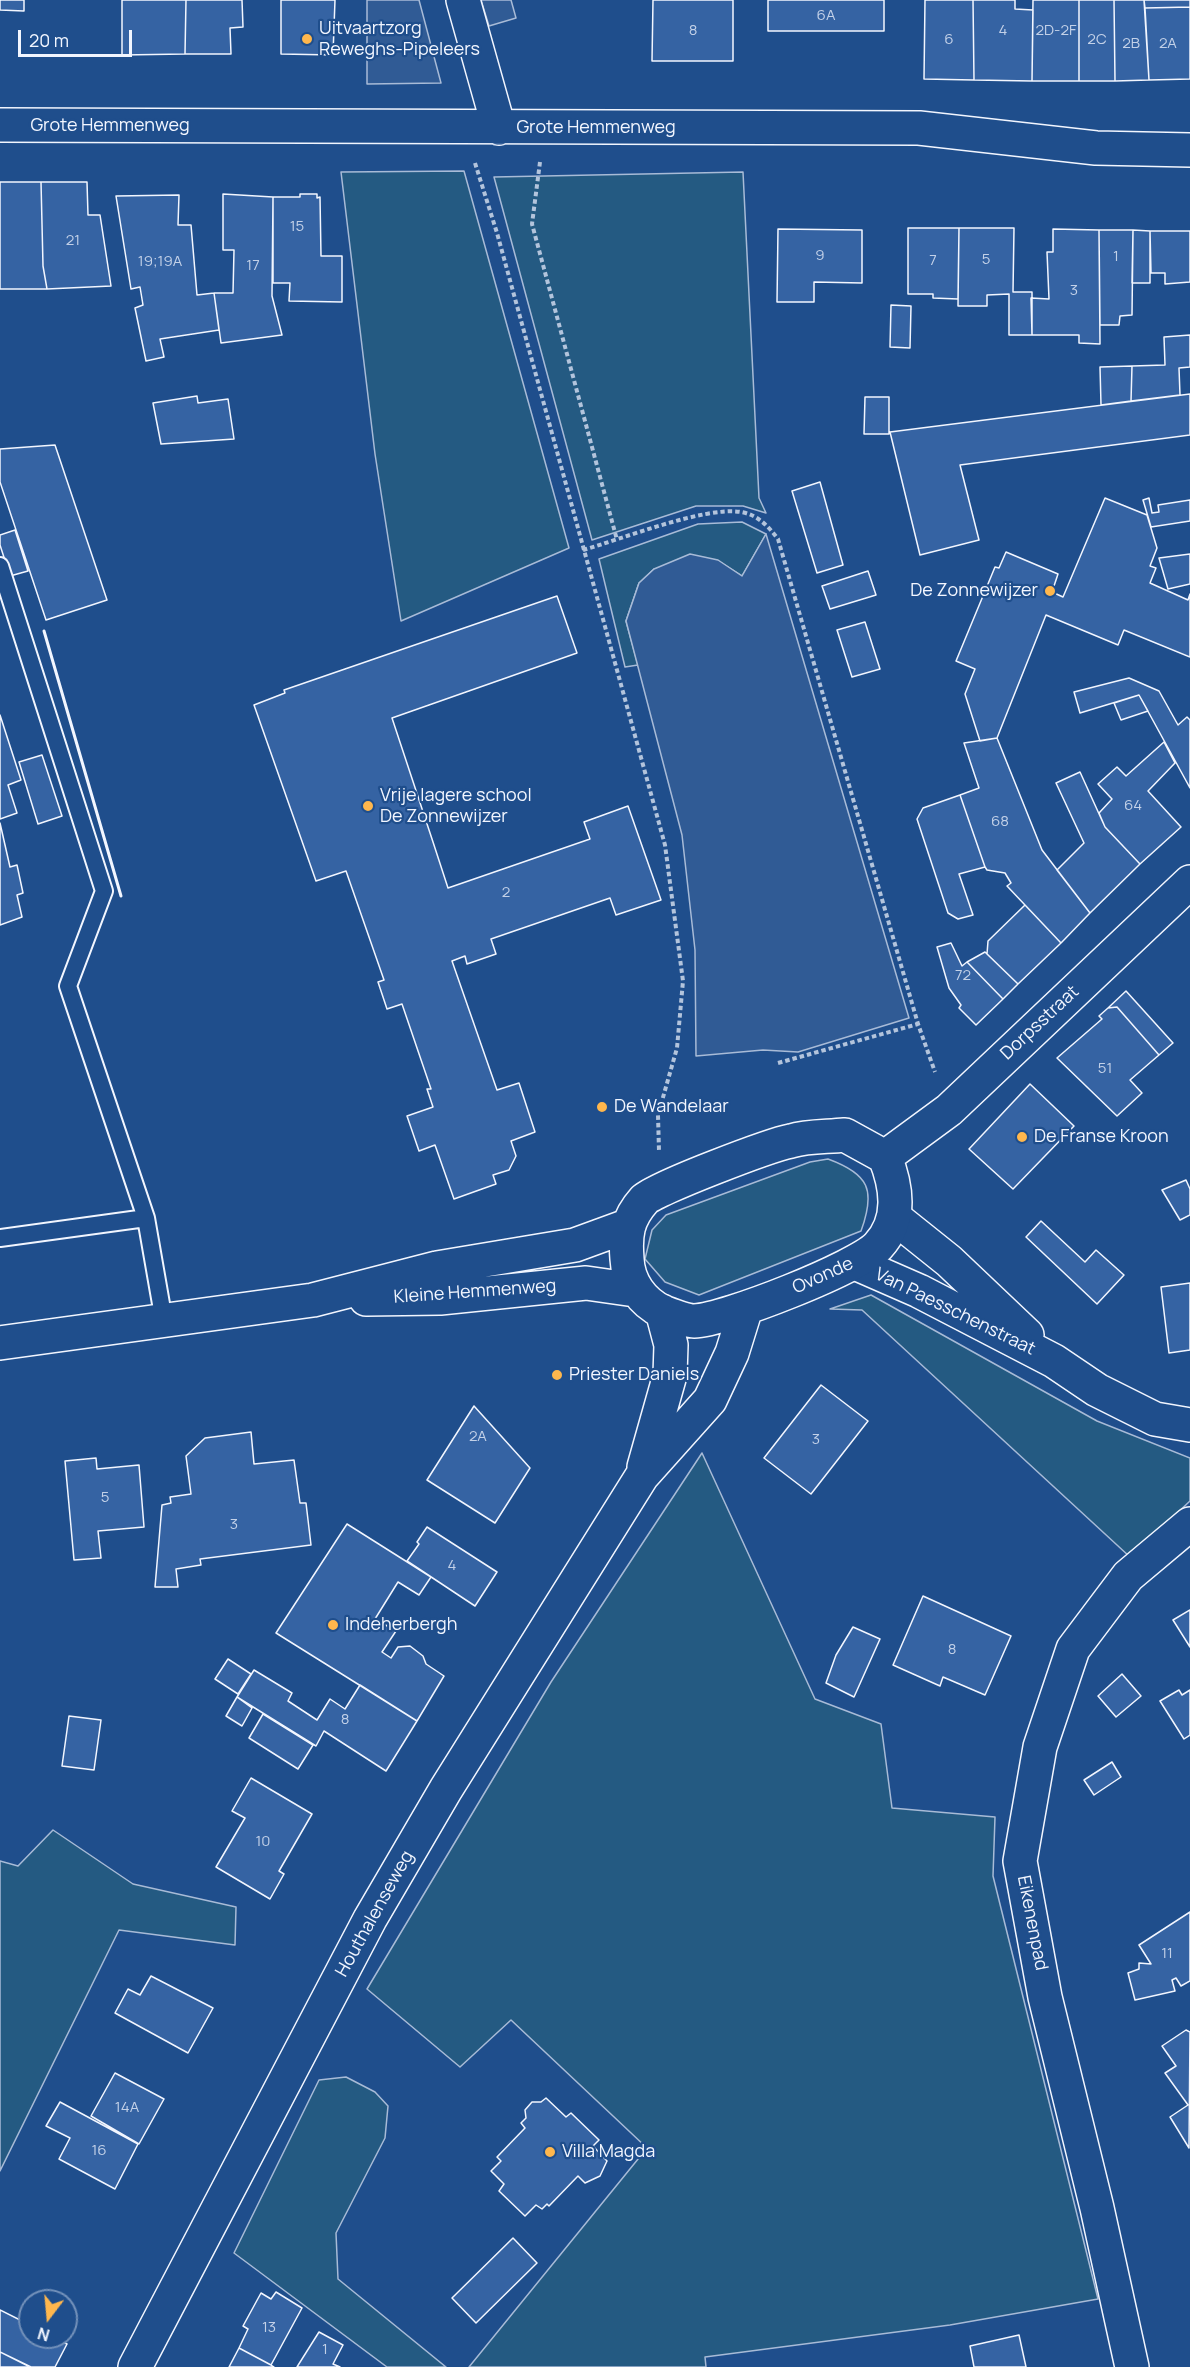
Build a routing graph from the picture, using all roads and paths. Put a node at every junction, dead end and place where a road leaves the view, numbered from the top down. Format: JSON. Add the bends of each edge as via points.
{"nodes":[{"id":1,"x":463,"y":0,"type":"edge"},
{"id":2,"x":0,"y":125,"type":"edge"},
{"id":3,"x":464,"y":128,"type":"junction"},
{"id":4,"x":499,"y":128,"type":"junction"},
{"id":5,"x":540,"y":128,"type":"junction"},
{"id":6,"x":1190,"y":150,"type":"edge"},
{"id":7,"x":617,"y":540,"type":"junction"},
{"id":8,"x":583,"y":550,"type":"junction"},
{"id":9,"x":0,"y":566,"type":"edge"},
{"id":10,"x":1190,"y":882,"type":"edge"},
{"id":11,"x":918,"y":1024,"type":"junction"},
{"id":12,"x":778,"y":1063,"type":"dead end"},
{"id":13,"x":949,"y":1110,"type":"junction"},
{"id":14,"x":885,"y":1157,"type":"junction"},
{"id":15,"x":670,"y":1186,"type":"junction"},
{"id":16,"x":894,"y":1217,"type":"junction"},
{"id":17,"x":146,"y":1218,"type":"junction"},
{"id":18,"x":627,"y":1226,"type":"junction"},
{"id":19,"x":0,"y":1238,"type":"edge"},
{"id":20,"x":855,"y":1263,"type":"junction"},
{"id":21,"x":635,"y":1290,"type":"junction"},
{"id":22,"x":313,"y":1300,"type":"junction"},
{"id":23,"x":746,"y":1308,"type":"junction"},
{"id":24,"x":662,"y":1311,"type":"junction"},
{"id":25,"x":164,"y":1321,"type":"junction"},
{"id":26,"x":0,"y":1342,"type":"edge"},
{"id":27,"x":1054,"y":1361,"type":"junction"},
{"id":28,"x":1190,"y":1425,"type":"edge"},
{"id":29,"x":642,"y":1476,"type":"junction"},
{"id":30,"x":1190,"y":1524,"type":"edge"},
{"id":31,"x":135,"y":2367,"type":"edge"},
{"id":32,"x":1132,"y":2367,"type":"edge"}],
"edges":[{"from":1,"to":4,"type":"street"},
{"from":2,"to":3,"type":"street","name":"Grote Hemmenweg"},
{"from":3,"to":4,"type":"street","name":"Grote Hemmenweg"},
{"from":3,"to":8,"type":"path","via":[[497,233]]},
{"from":4,"to":5,"type":"street","name":"Grote Hemmenweg"},
{"from":5,"to":6,"type":"street","name":"Grote Hemmenweg","via":[[919,128],[1096,148]]},
{"from":5,"to":7,"type":"path","via":[[540,167],[532,224]]},
{"from":7,"to":8,"type":"path"},
{"from":7,"to":11,"type":"path","via":[[714,511],[743,512],[765,522],[777,539]]},
{"from":8,"to":15,"type":"path","via":[[662,834],[676,913],[683,981],[677,1048],[658,1116],[658,1151]]},
{"from":9,"to":17,"type":"lane","via":[[104,891],[68,986]]},
{"from":10,"to":13,"type":"street","name":"Dorpsstraat"},
{"from":11,"to":12,"type":"path"},
{"from":11,"to":13,"type":"path"},
{"from":13,"to":14,"type":"street","name":"Dorpsstraat"},
{"from":14,"to":15,"type":"street","via":[[845,1135],[791,1140]]},
{"from":14,"to":16,"type":"street","name":"Ovonde","via":[[894,1180]]},
{"from":15,"to":18,"type":"street","via":[[645,1199]]},
{"from":16,"to":20,"type":"street","name":"Ovonde","via":[[878,1245]]},
{"from":16,"to":27,"type":"street","name":"Van Paesschenstraat","via":[[949,1261]]},
{"from":17,"to":19,"type":"lane"},
{"from":17,"to":25,"type":"lane"},
{"from":18,"to":21,"type":"street","via":[[627,1261]]},
{"from":18,"to":22,"type":"street","name":"Kleine Hemmenweg","via":[[575,1245],[437,1268]]},
{"from":20,"to":23,"type":"street","name":"Ovonde"},
{"from":20,"to":27,"type":"street","name":"Van Paesschenstraat","via":[[919,1291]]},
{"from":21,"to":22,"type":"street","name":"Kleine Hemmenweg","via":[[586,1283],[440,1298]]},
{"from":21,"to":24,"type":"street","name":"Ovonde"},
{"from":22,"to":25,"type":"street","name":"Kleine Hemmenweg"},
{"from":23,"to":24,"type":"street","name":"Ovonde","via":[[693,1321]]},
{"from":23,"to":29,"type":"street","name":"Houthalenseweg","via":[[732,1353],[710,1400]]},
{"from":24,"to":29,"type":"street","name":"Houthalenseweg","via":[[671,1346],[670,1376]]},
{"from":25,"to":26,"type":"street","name":"Kleine Hemmenweg"},
{"from":27,"to":28,"type":"street","name":"Van Paesschenstraat","via":[[1097,1390],[1155,1419]]},
{"from":29,"to":31,"type":"street","name":"Houthalenseweg","via":[[446,1789],[370,1919]]},
{"from":30,"to":32,"type":"street","name":"Eikenenpad","via":[[1128,1576],[1073,1649],[1040,1747],[1020,1861],[1046,1997]]}]}
